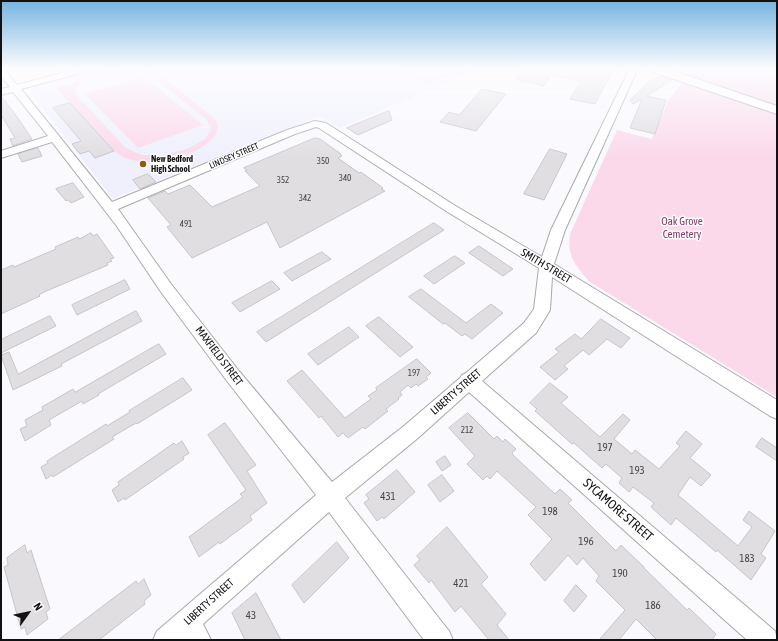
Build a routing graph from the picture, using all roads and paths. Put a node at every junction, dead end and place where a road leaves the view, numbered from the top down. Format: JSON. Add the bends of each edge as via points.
{"nodes":[{"id":1,"x":24,"y":98,"type":"edge"},
{"id":2,"x":620,"y":98,"type":"edge"},
{"id":3,"x":742,"y":98,"type":"edge"},
{"id":4,"x":777,"y":110,"type":"edge"},
{"id":5,"x":315,"y":124,"type":"joint"},
{"id":6,"x":54,"y":138,"type":"junction"},
{"id":7,"x":1,"y":155,"type":"edge"},
{"id":8,"x":110,"y":208,"type":"junction"},
{"id":9,"x":546,"y":266,"type":"junction"},
{"id":10,"x":468,"y":380,"type":"junction"},
{"id":11,"x":777,"y":410,"type":"edge"},
{"id":12,"x":330,"y":496,"type":"junction"},
{"id":13,"x":193,"y":631,"type":"edge"},
{"id":14,"x":166,"y":640,"type":"edge"},
{"id":15,"x":440,"y":640,"type":"edge"},
{"id":16,"x":766,"y":640,"type":"edge"}],
"edges":[{"from":1,"to":6,"type":"street","name":"MAXFIELD STREET"},
{"from":2,"to":9,"type":"street","name":"LIBERTY STREET","via":[[563,218]]},
{"from":3,"to":4,"type":"main road"},
{"from":5,"to":8,"type":"street","name":"LINDSEY STREET"},
{"from":5,"to":9,"type":"street","name":"SMITH STREET","via":[[322,125],[450,208]]},
{"from":6,"to":7,"type":"street"},
{"from":6,"to":8,"type":"street","name":"MAXFIELD STREET"},
{"from":8,"to":12,"type":"street","name":"MAXFIELD STREET","via":[[166,288],[233,376]]},
{"from":9,"to":10,"type":"street","name":"LIBERTY STREET","via":[[543,304],[539,316],[522,336]]},
{"from":9,"to":11,"type":"street","name":"SMITH STREET"},
{"from":10,"to":12,"type":"street","name":"LIBERTY STREET","via":[[411,432]]},
{"from":10,"to":16,"type":"street","name":"SYCAMORE STREET"},
{"from":12,"to":13,"type":"street","name":"LIBERTY STREET","via":[[239,574]]},
{"from":12,"to":15,"type":"street","name":"MAXFIELD STREET"},
{"from":13,"to":14,"type":"street","name":"LIBERTY STREET"}]}
